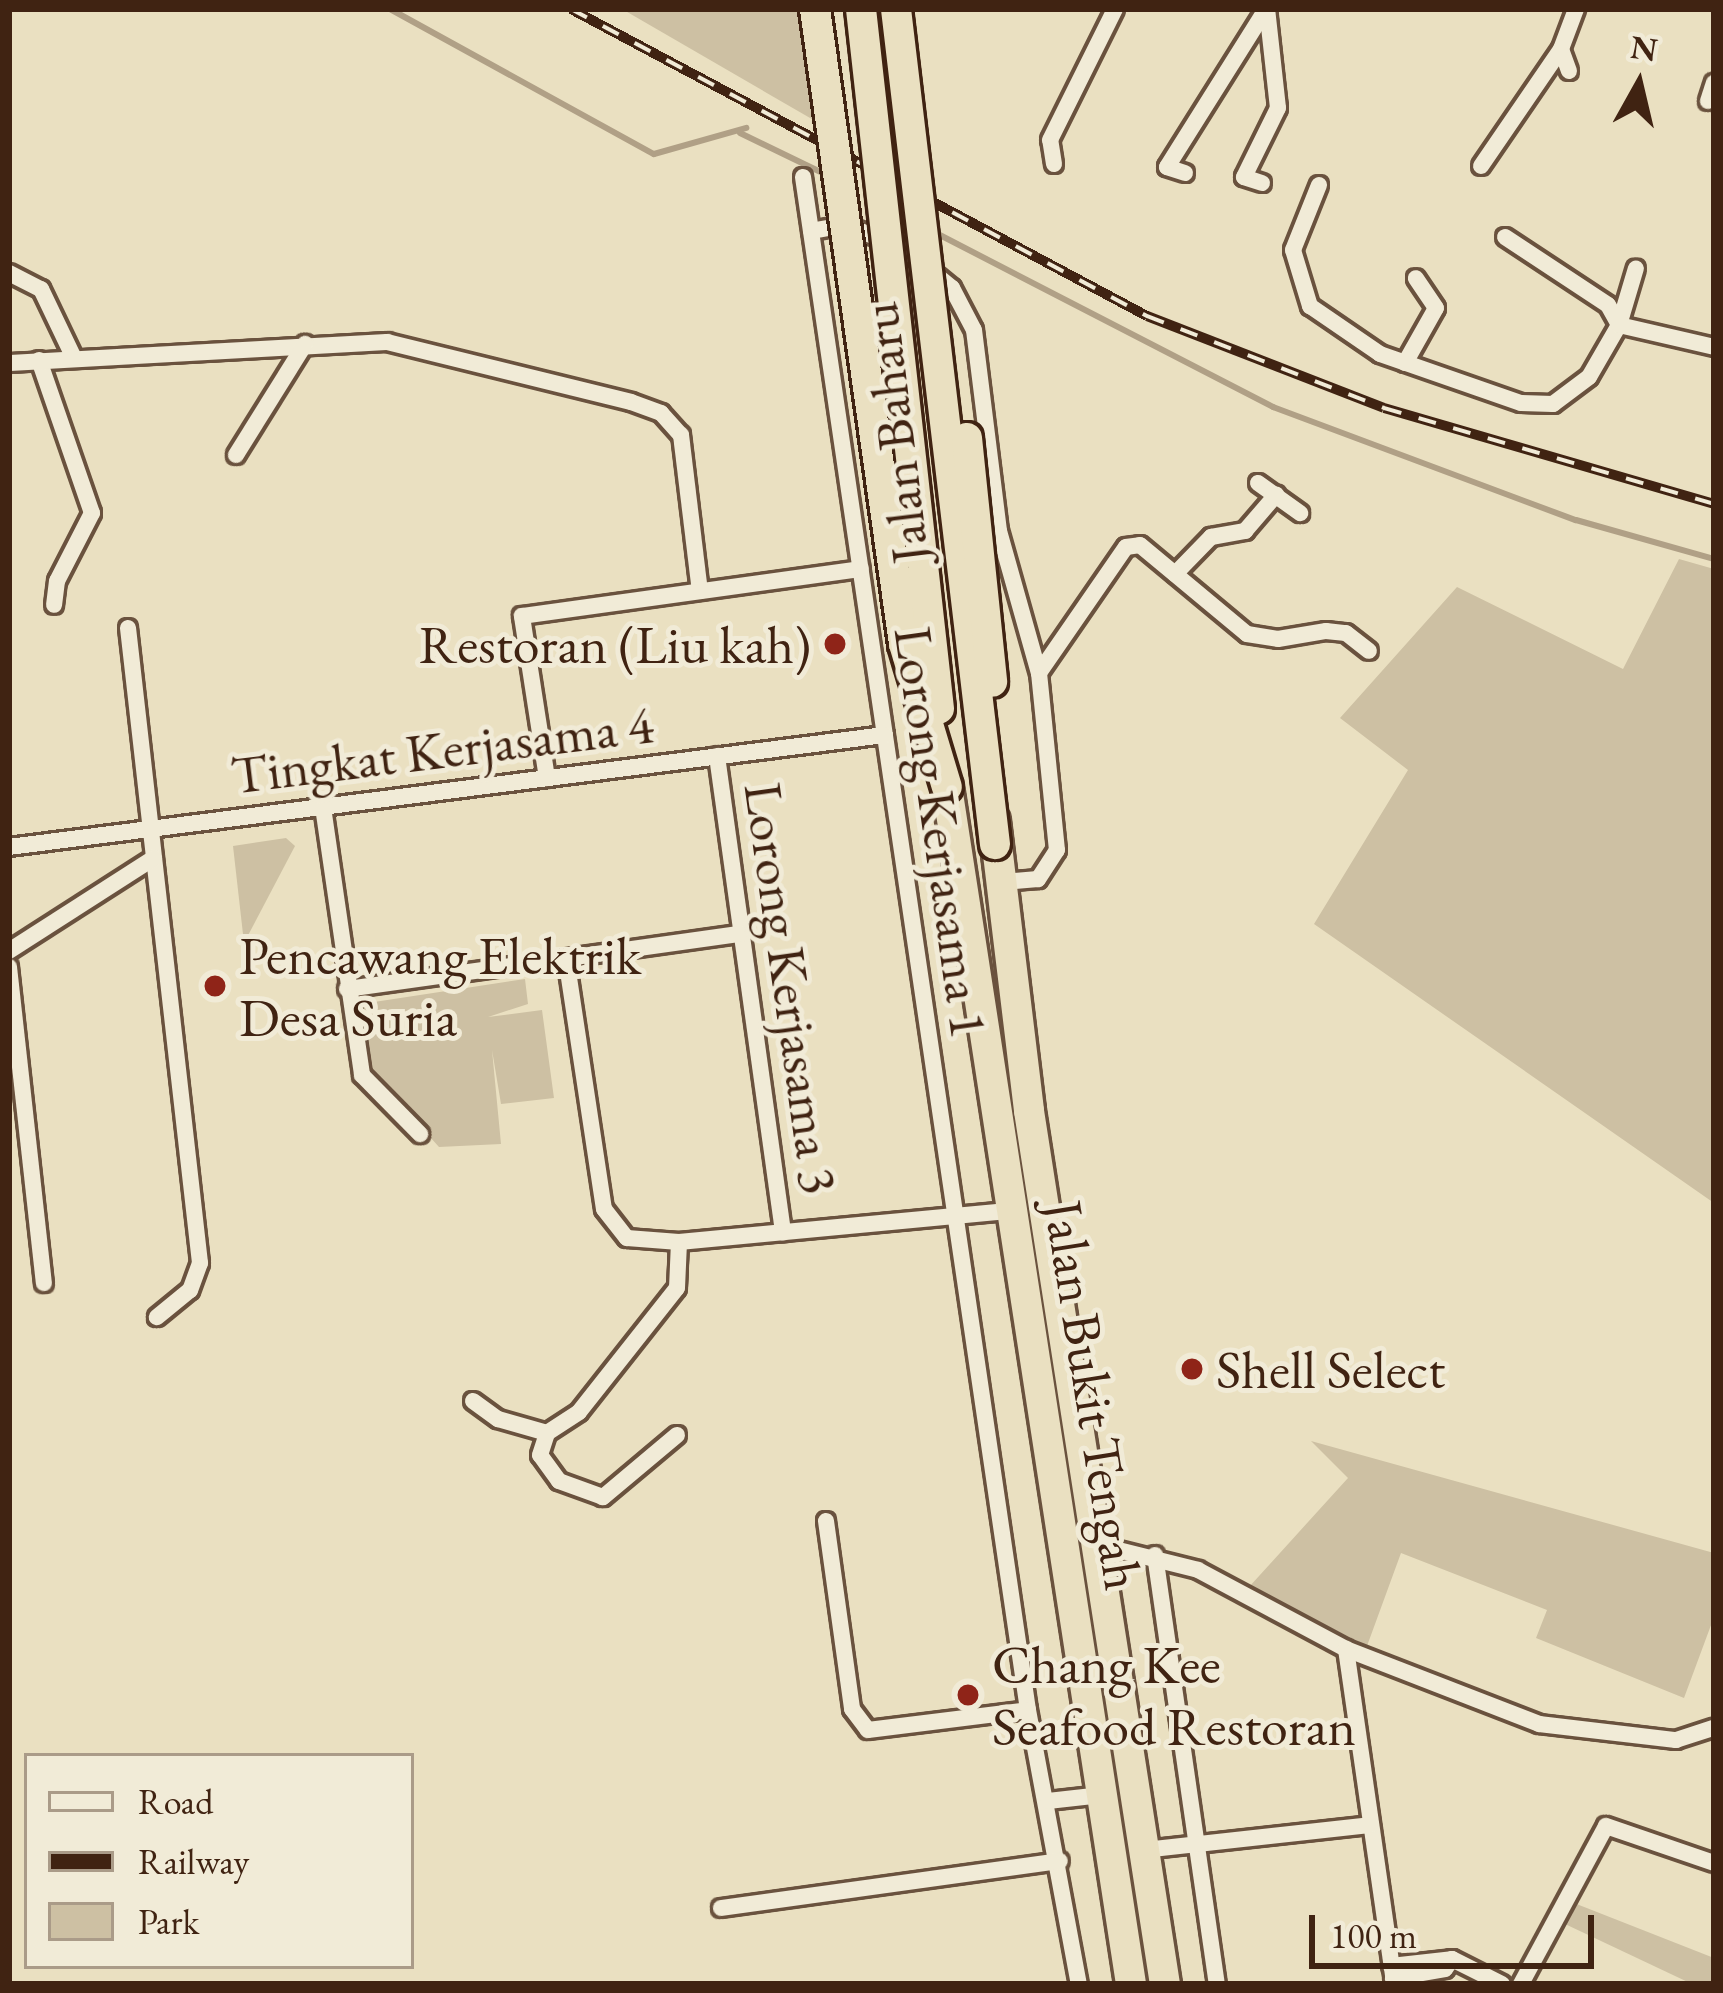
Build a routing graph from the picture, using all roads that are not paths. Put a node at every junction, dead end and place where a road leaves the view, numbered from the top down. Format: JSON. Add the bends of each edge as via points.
{"nodes":[{"id":1,"x":815,"y":9,"type":"edge"},
{"id":2,"x":861,"y":9,"type":"edge"},
{"id":3,"x":896,"y":9,"type":"edge"},
{"id":4,"x":917,"y":9,"type":"edge"},
{"id":5,"x":1115,"y":9,"type":"edge"},
{"id":6,"x":1266,"y":9,"type":"edge"},
{"id":7,"x":1576,"y":9,"type":"edge"},
{"id":8,"x":1561,"y":49,"type":"junction"},
{"id":9,"x":1570,"y":71,"type":"dead end"},
{"id":10,"x":1054,"y":164,"type":"dead end"},
{"id":11,"x":1481,"y":166,"type":"dead end"},
{"id":12,"x":1185,"y":173,"type":"dead end"},
{"id":13,"x":803,"y":177,"type":"dead end"},
{"id":14,"x":1262,"y":183,"type":"dead end"},
{"id":15,"x":1319,"y":185,"type":"dead end"},
{"id":16,"x":812,"y":231,"type":"junction"},
{"id":17,"x":1505,"y":237,"type":"dead end"},
{"id":18,"x":1636,"y":268,"type":"dead end"},
{"id":19,"x":9,"y":273,"type":"edge"},
{"id":20,"x":1416,"y":278,"type":"dead end"},
{"id":21,"x":1619,"y":325,"type":"junction"},
{"id":22,"x":305,"y":344,"type":"junction"},
{"id":23,"x":1714,"y":347,"type":"edge"},
{"id":24,"x":73,"y":356,"type":"junction"},
{"id":25,"x":39,"y":360,"type":"junction"},
{"id":26,"x":9,"y":363,"type":"edge"},
{"id":27,"x":1405,"y":363,"type":"junction"},
{"id":28,"x":236,"y":455,"type":"dead end"},
{"id":29,"x":1258,"y":483,"type":"dead end"},
{"id":30,"x":1276,"y":495,"type":"junction"},
{"id":31,"x":1300,"y":513,"type":"dead end"},
{"id":32,"x":861,"y":569,"type":"junction"},
{"id":33,"x":1175,"y":574,"type":"junction"},
{"id":34,"x":700,"y":592,"type":"junction"},
{"id":35,"x":54,"y":605,"type":"dead end"},
{"id":36,"x":128,"y":628,"type":"dead end"},
{"id":37,"x":1369,"y":651,"type":"dead end"},
{"id":38,"x":1039,"y":673,"type":"junction"},
{"id":39,"x":885,"y":735,"type":"junction"},
{"id":40,"x":717,"y":757,"type":"junction"},
{"id":41,"x":548,"y":778,"type":"junction"},
{"id":42,"x":946,"y":787,"type":"junction"},
{"id":43,"x":323,"y":807,"type":"junction"},
{"id":44,"x":952,"y":822,"type":"joint"},
{"id":45,"x":151,"y":829,"type":"junction"},
{"id":46,"x":995,"y":844,"type":"junction"},
{"id":47,"x":9,"y":847,"type":"edge"},
{"id":48,"x":154,"y":858,"type":"junction"},
{"id":49,"x":1000,"y":882,"type":"junction"},
{"id":50,"x":743,"y":933,"type":"junction"},
{"id":51,"x":9,"y":951,"type":"edge"},
{"id":52,"x":566,"y":958,"type":"junction"},
{"id":53,"x":9,"y":967,"type":"edge"},
{"id":54,"x":347,"y":989,"type":"junction"},
{"id":55,"x":420,"y":1134,"type":"dead end"},
{"id":56,"x":1015,"y":1210,"type":"junction"},
{"id":57,"x":956,"y":1215,"type":"junction"},
{"id":58,"x":783,"y":1232,"type":"junction"},
{"id":59,"x":679,"y":1242,"type":"junction"},
{"id":60,"x":44,"y":1282,"type":"dead end"},
{"id":61,"x":158,"y":1317,"type":"dead end"},
{"id":62,"x":472,"y":1401,"type":"dead end"},
{"id":63,"x":548,"y":1433,"type":"junction"},
{"id":64,"x":677,"y":1435,"type":"dead end"},
{"id":65,"x":826,"y":1521,"type":"dead end"},
{"id":66,"x":1099,"y":1545,"type":"junction"},
{"id":67,"x":1155,"y":1556,"type":"junction"},
{"id":68,"x":1346,"y":1649,"type":"junction"},
{"id":69,"x":1028,"y":1710,"type":"junction"},
{"id":70,"x":1710,"y":1733,"type":"edge"},
{"id":71,"x":1102,"y":1795,"type":"junction"},
{"id":72,"x":1048,"y":1801,"type":"junction"},
{"id":73,"x":1371,"y":1825,"type":"junction"},
{"id":74,"x":1199,"y":1845,"type":"junction"},
{"id":75,"x":1144,"y":1850,"type":"junction"},
{"id":76,"x":1060,"y":1861,"type":"junction"},
{"id":77,"x":1714,"y":1864,"type":"edge"},
{"id":78,"x":721,"y":1908,"type":"dead end"},
{"id":79,"x":1393,"y":1976,"type":"edge"},
{"id":80,"x":1079,"y":1984,"type":"edge"},
{"id":81,"x":1131,"y":1984,"type":"edge"},
{"id":82,"x":1165,"y":1984,"type":"edge"},
{"id":83,"x":1217,"y":1984,"type":"edge"},
{"id":84,"x":1502,"y":1984,"type":"edge"},
{"id":85,"x":1520,"y":1984,"type":"edge"}],
"edges":[{"from":1,"to":42,"type":"highway","bridge":true,"via":[[904,644]]},
{"from":2,"to":42,"type":"highway","name":"Jalan Baharu","bridge":true},
{"from":3,"to":46,"type":"highway","name":"Jalan Baharu","bridge":true},
{"from":4,"to":46,"type":"highway","bridge":true,"via":[[989,614]]},
{"from":5,"to":10,"type":"street","via":[[1050,140]]},
{"from":6,"to":12,"type":"street","via":[[1168,167]]},
{"from":6,"to":14,"type":"street","via":[[1279,108],[1244,177]]},
{"from":7,"to":8,"type":"street"},
{"from":8,"to":9,"type":"street"},
{"from":8,"to":11,"type":"street"},
{"from":13,"to":16,"type":"street","name":"Lorong Kerjasama 1"},
{"from":15,"to":27,"type":"street","via":[[1294,250],[1310,306]]},
{"from":16,"to":32,"type":"street","name":"Lorong Kerjasama 1"},
{"from":16,"to":38,"type":"street","via":[[845,225],[902,247],[967,309],[999,531]]},
{"from":17,"to":21,"type":"street","via":[[1608,305]]},
{"from":18,"to":21,"type":"street"},
{"from":19,"to":24,"type":"street","via":[[40,289]]},
{"from":20,"to":27,"type":"street","via":[[1436,308]]},
{"from":21,"to":23,"type":"street"},
{"from":21,"to":27,"type":"street","via":[[1589,377],[1553,404],[1521,403]]},
{"from":22,"to":24,"type":"street"},
{"from":22,"to":28,"type":"street"},
{"from":22,"to":34,"type":"street","via":[[387,342],[661,413],[681,435]]},
{"from":24,"to":25,"type":"street"},
{"from":25,"to":26,"type":"street"},
{"from":25,"to":35,"type":"street","via":[[92,513],[57,581]]},
{"from":29,"to":30,"type":"street"},
{"from":30,"to":31,"type":"street"},
{"from":30,"to":33,"type":"street","via":[[1245,531],[1210,537]]},
{"from":32,"to":34,"type":"street"},
{"from":32,"to":39,"type":"street","name":"Lorong Kerjasama 1"},
{"from":33,"to":37,"type":"street","via":[[1246,634],[1346,633]]},
{"from":33,"to":38,"type":"street","via":[[1140,544],[1126,548]]},
{"from":34,"to":41,"type":"street","via":[[522,616]]},
{"from":36,"to":45,"type":"street"},
{"from":38,"to":49,"type":"street","via":[[1057,850],[1038,878]]},
{"from":39,"to":40,"type":"street","name":"Tingkat Kerjasama 4"},
{"from":39,"to":57,"type":"street","name":"Lorong Kerjasama 1"},
{"from":40,"to":41,"type":"street","name":"Tingkat Kerjasama 4"},
{"from":40,"to":50,"type":"street","name":"Lorong Kerjasama 3"},
{"from":41,"to":43,"type":"street","name":"Tingkat Kerjasama 4"},
{"from":42,"to":44,"type":"highway","name":"Jalan Baharu"},
{"from":43,"to":45,"type":"street","name":"Tingkat Kerjasama 4"},
{"from":43,"to":54,"type":"street"},
{"from":44,"to":56,"type":"highway","name":"Jalan Bukit Tengah"},
{"from":45,"to":47,"type":"street","name":"Tingkat Kerjasama 4"},
{"from":45,"to":48,"type":"street"},
{"from":46,"to":49,"type":"highway","name":"Jalan Bukit Tengah"},
{"from":48,"to":51,"type":"street"},
{"from":48,"to":61,"type":"street","via":[[200,1263],[190,1290]]},
{"from":49,"to":66,"type":"highway","name":"Jalan Bukit Tengah"},
{"from":50,"to":52,"type":"street"},
{"from":50,"to":58,"type":"street","name":"Lorong Kerjasama 3"},
{"from":52,"to":54,"type":"street"},
{"from":52,"to":59,"type":"street","via":[[604,1209],[615,1228],[640,1243]]},
{"from":53,"to":60,"type":"street"},
{"from":54,"to":55,"type":"street","via":[[362,1075]]},
{"from":56,"to":57,"type":"street"},
{"from":56,"to":71,"type":"highway","name":"Jalan Bukit Tengah"},
{"from":57,"to":58,"type":"street"},
{"from":57,"to":69,"type":"street","name":"Lorong Kerjasama 1"},
{"from":58,"to":59,"type":"street"},
{"from":59,"to":63,"type":"street","via":[[677,1288],[580,1412]]},
{"from":62,"to":63,"type":"street","via":[[498,1419]]},
{"from":63,"to":64,"type":"street","via":[[540,1455],[559,1481],[604,1497]]},
{"from":65,"to":69,"type":"street","via":[[852,1709],[868,1730]]},
{"from":66,"to":67,"type":"street"},
{"from":66,"to":75,"type":"highway","name":"Jalan Bukit Tengah"},
{"from":67,"to":68,"type":"street"},
{"from":67,"to":74,"type":"street"},
{"from":68,"to":70,"type":"street","via":[[1551,1727]]},
{"from":68,"to":73,"type":"street"},
{"from":69,"to":72,"type":"street","name":"Lorong Kerjasama 1"},
{"from":71,"to":72,"type":"street"},
{"from":71,"to":81,"type":"highway","name":"Jalan Bukit Tengah"},
{"from":72,"to":76,"type":"street","name":"Lorong Kerjasama 1"},
{"from":73,"to":74,"type":"street"},
{"from":73,"to":79,"type":"street"},
{"from":74,"to":75,"type":"street"},
{"from":74,"to":83,"type":"street"},
{"from":75,"to":82,"type":"highway","name":"Jalan Bukit Tengah"},
{"from":76,"to":78,"type":"street"},
{"from":76,"to":80,"type":"street","name":"Lorong Kerjasama 1"},
{"from":77,"to":85,"type":"street","via":[[1606,1826]]},
{"from":79,"to":84,"type":"street","via":[[1452,1959]]}]}
